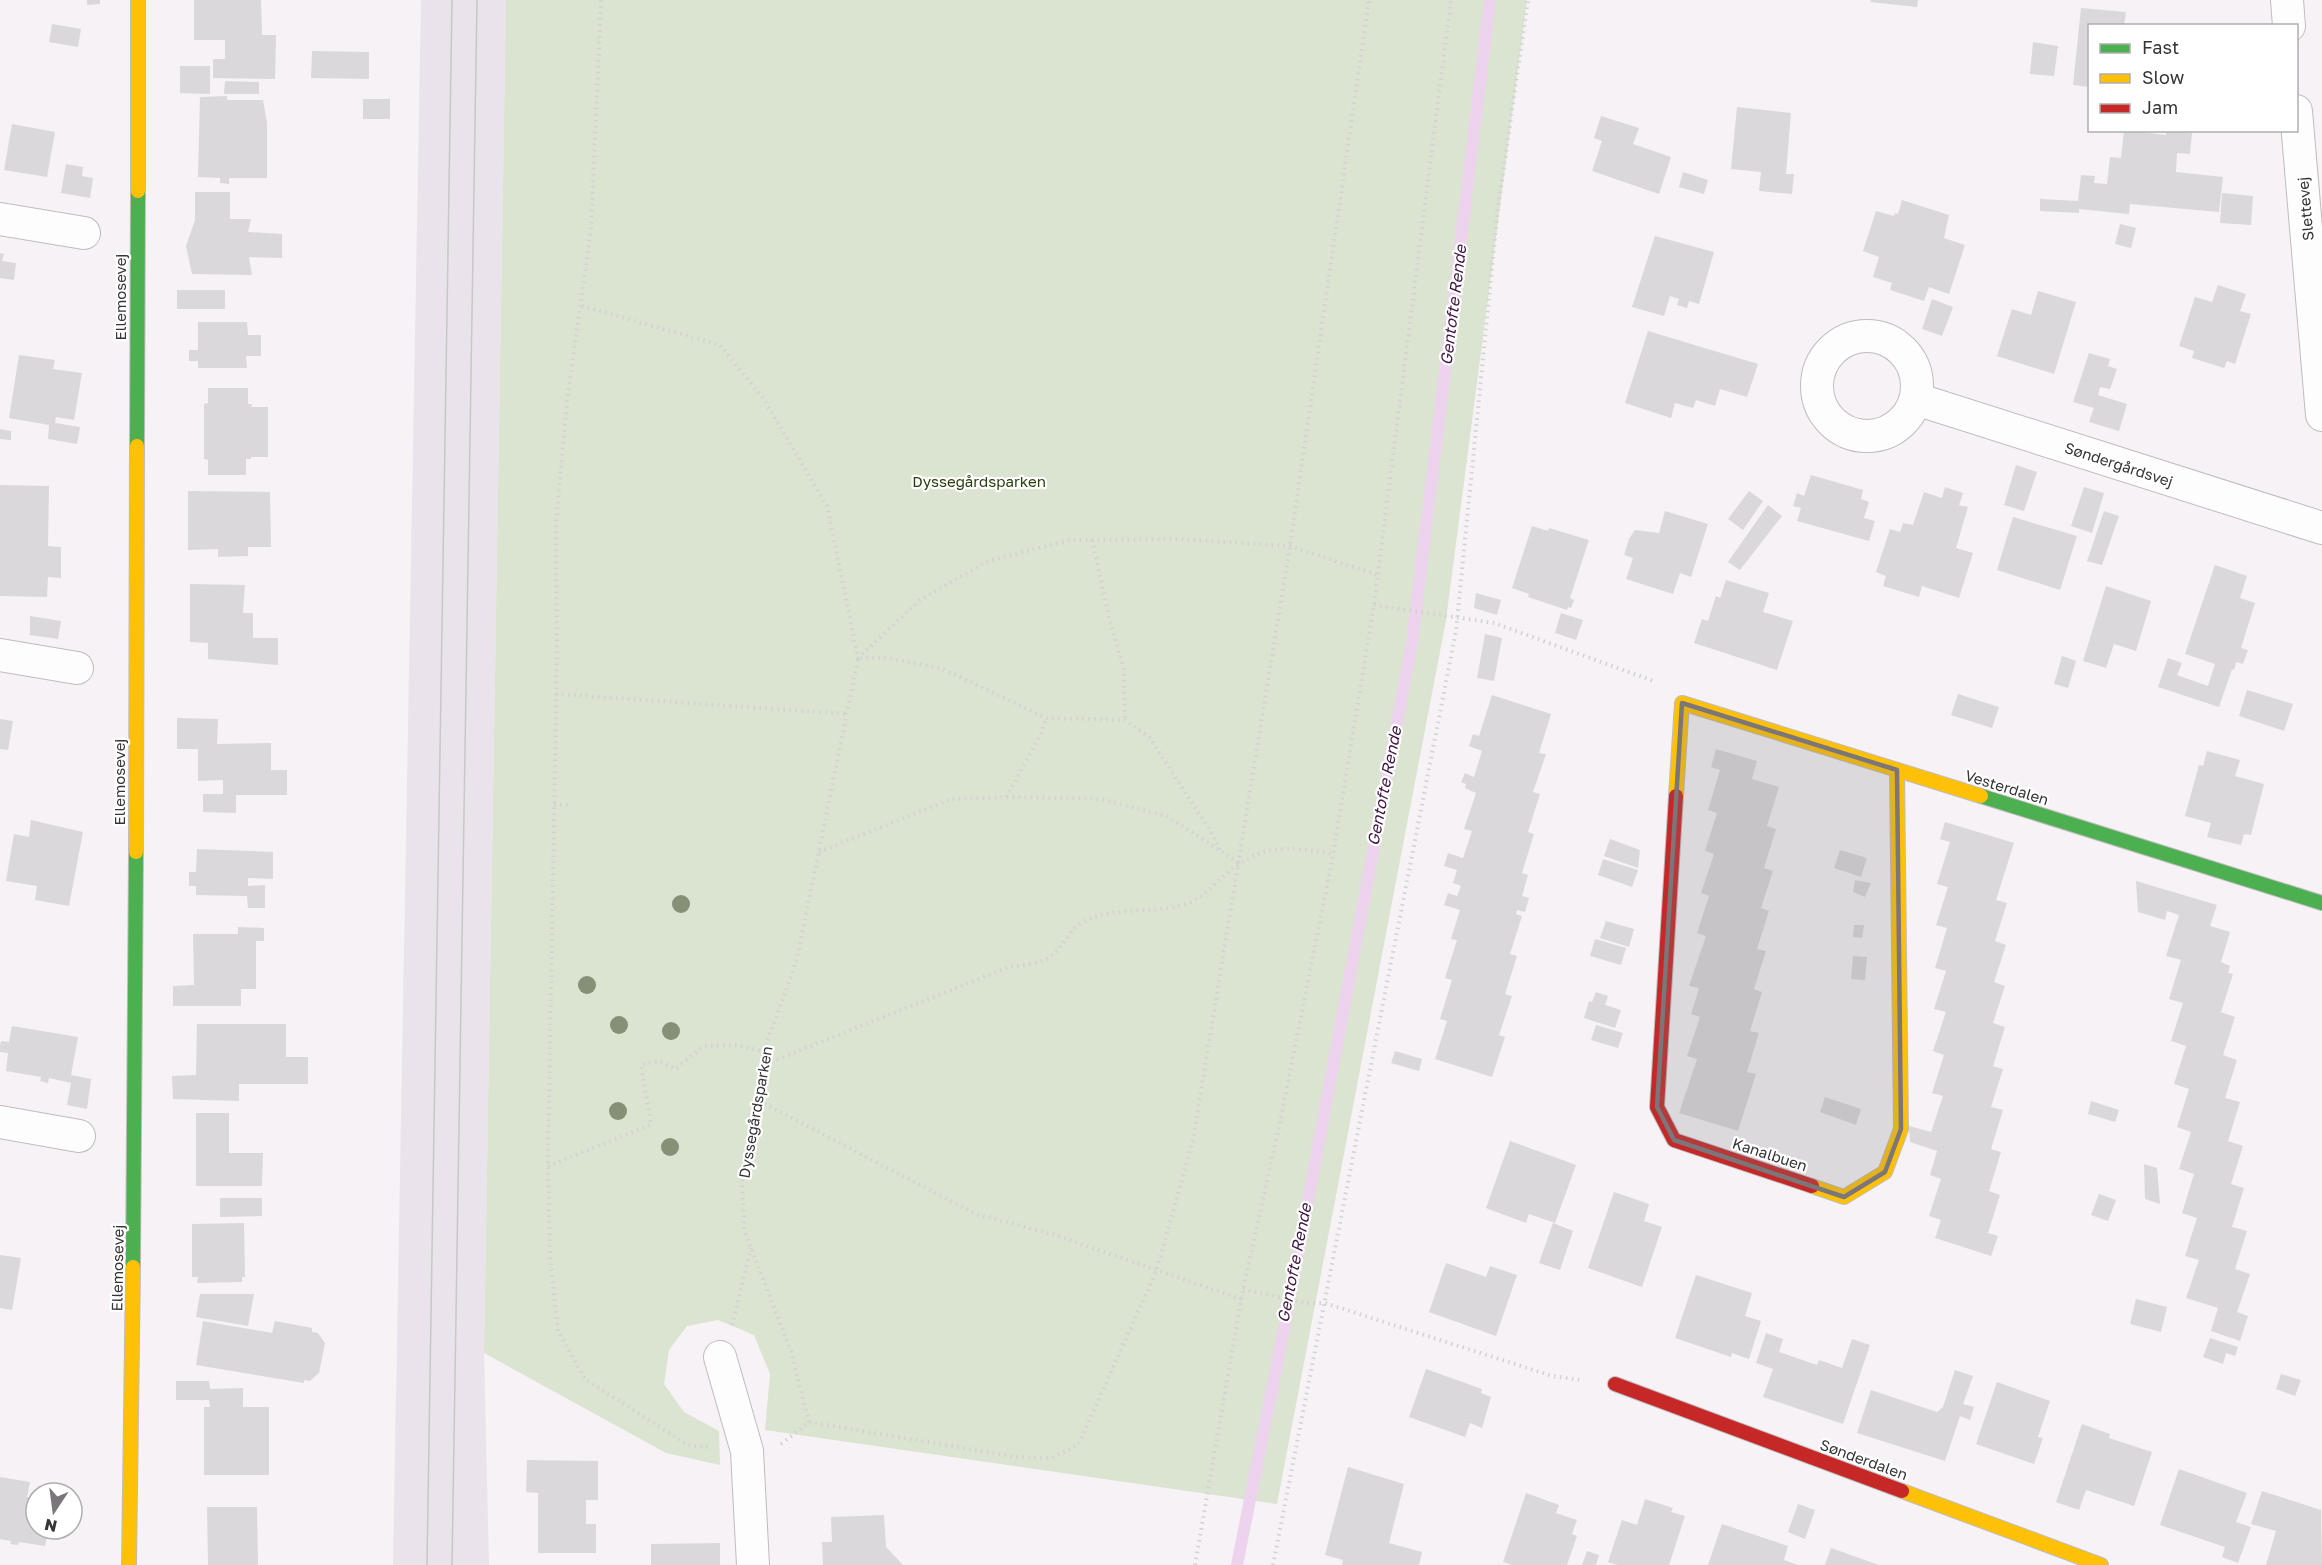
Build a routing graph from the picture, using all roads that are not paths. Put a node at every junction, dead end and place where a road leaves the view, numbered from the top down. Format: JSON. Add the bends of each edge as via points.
{"nodes":[{"id":1,"x":138,"y":0,"type":"edge"},
{"id":2,"x":2287,"y":0,"type":"edge"},
{"id":3,"x":2289,"y":24,"type":"edge"},
{"id":4,"x":2298,"y":132,"type":"edge"},
{"id":5,"x":0,"y":219,"type":"edge"},
{"id":6,"x":84,"y":233,"type":"dead end"},
{"id":7,"x":1916,"y":399,"type":"dead end"},
{"id":8,"x":2322,"y":414,"type":"edge"},
{"id":9,"x":2322,"y":528,"type":"edge"},
{"id":10,"x":0,"y":655,"type":"edge"},
{"id":11,"x":77,"y":668,"type":"dead end"},
{"id":12,"x":1682,"y":703,"type":"joint"},
{"id":13,"x":1897,"y":770,"type":"junction"},
{"id":14,"x":2322,"y":903,"type":"edge"},
{"id":15,"x":0,"y":1122,"type":"edge"},
{"id":16,"x":79,"y":1136,"type":"dead end"},
{"id":17,"x":720,"y":1357,"type":"road end"},
{"id":18,"x":1615,"y":1384,"type":"road end"},
{"id":19,"x":129,"y":1565,"type":"edge"},
{"id":20,"x":753,"y":1565,"type":"edge"},
{"id":21,"x":2101,"y":1565,"type":"edge"}],
"edges":[{"from":1,"to":19,"type":"street","name":"Ellemosevej","via":[[135,1129]]},
{"from":2,"to":3,"type":"street"},
{"from":4,"to":8,"type":"street","name":"Slettevej"},
{"from":5,"to":6,"type":"street"},
{"from":7,"to":9,"type":"street","name":"Søndergårdsvej"},
{"from":10,"to":11,"type":"street"},
{"from":12,"to":13,"type":"street","name":"Vesterdalen"},
{"from":12,"to":13,"type":"street","name":"Kanalbuen","via":[[1657,1107],[1674,1140],[1844,1197],[1885,1172],[1901,1129]]},
{"from":13,"to":14,"type":"street","name":"Vesterdalen"},
{"from":15,"to":16,"type":"street"},
{"from":17,"to":20,"type":"street","via":[[747,1451]]},
{"from":18,"to":21,"type":"street","name":"Sønderdalen"}]}
